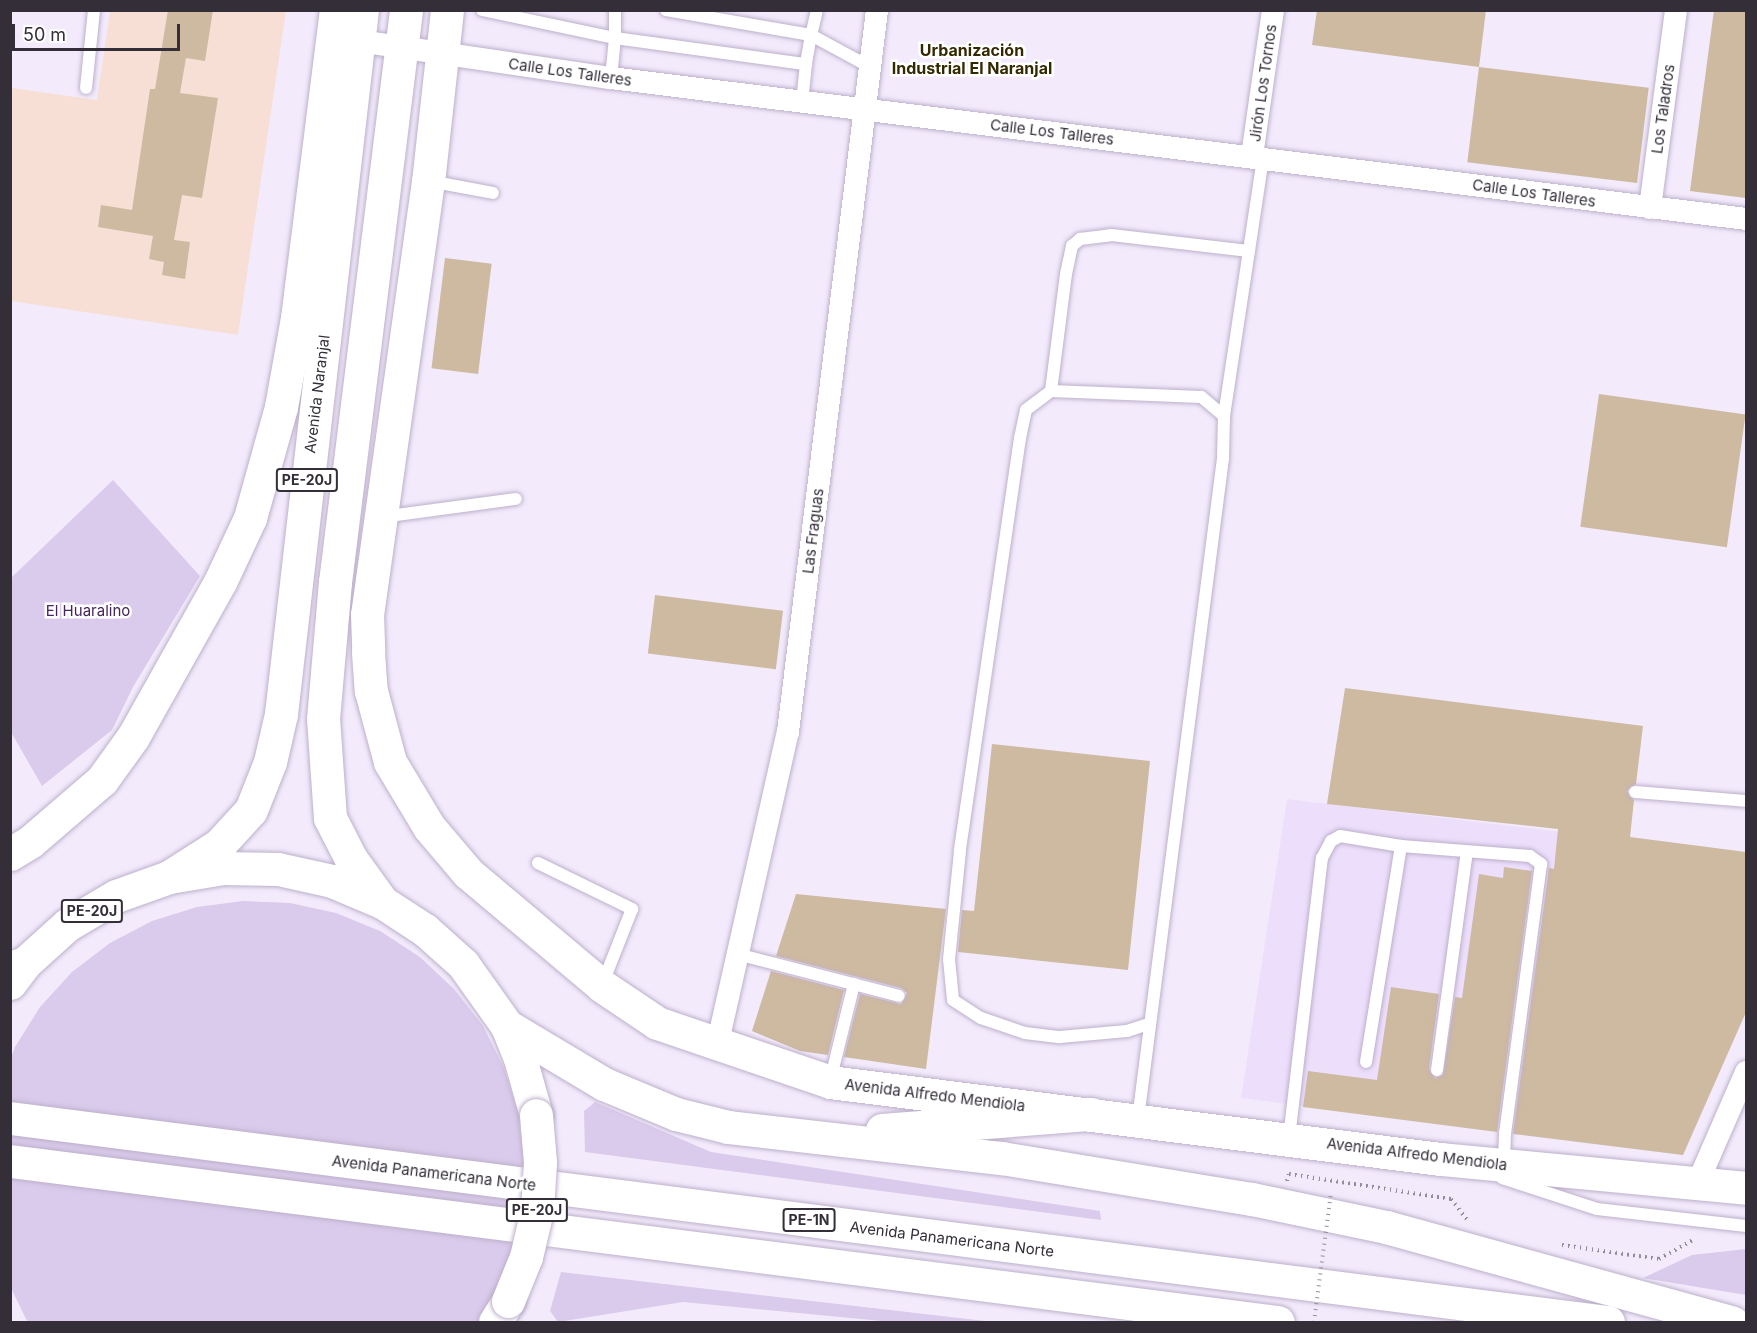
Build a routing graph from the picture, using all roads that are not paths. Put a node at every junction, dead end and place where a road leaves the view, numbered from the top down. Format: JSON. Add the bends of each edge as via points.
{"nodes":[{"id":1,"x":94,"y":10,"type":"edge"},
{"id":2,"x":336,"y":10,"type":"edge"},
{"id":3,"x":406,"y":10,"type":"edge"},
{"id":4,"x":447,"y":10,"type":"edge"},
{"id":5,"x":482,"y":10,"type":"edge"},
{"id":6,"x":615,"y":10,"type":"edge"},
{"id":7,"x":666,"y":10,"type":"edge"},
{"id":8,"x":817,"y":10,"type":"edge"},
{"id":9,"x":877,"y":10,"type":"edge"},
{"id":10,"x":1273,"y":10,"type":"edge"},
{"id":11,"x":1676,"y":10,"type":"edge"},
{"id":12,"x":360,"y":26,"type":"edge"},
{"id":13,"x":811,"y":35,"type":"junction"},
{"id":14,"x":615,"y":38,"type":"junction"},
{"id":15,"x":402,"y":48,"type":"junction"},
{"id":16,"x":440,"y":53,"type":"junction"},
{"id":17,"x":806,"y":64,"type":"junction"},
{"id":18,"x":870,"y":67,"type":"junction"},
{"id":19,"x":611,"y":78,"type":"junction"},
{"id":20,"x":86,"y":88,"type":"dead end"},
{"id":21,"x":801,"y":100,"type":"junction"},
{"id":22,"x":864,"y":110,"type":"junction"},
{"id":23,"x":1258,"y":156,"type":"junction"},
{"id":24,"x":428,"y":181,"type":"junction"},
{"id":25,"x":493,"y":193,"type":"dead end"},
{"id":26,"x":1650,"y":208,"type":"junction"},
{"id":27,"x":1746,"y":219,"type":"edge"},
{"id":28,"x":322,"y":230,"type":"junction"},
{"id":29,"x":1249,"y":251,"type":"junction"},
{"id":30,"x":1052,"y":391,"type":"junction"},
{"id":31,"x":1224,"y":416,"type":"junction"},
{"id":32,"x":516,"y":500,"type":"dead end"},
{"id":33,"x":381,"y":517,"type":"junction"},
{"id":34,"x":1635,"y":792,"type":"dead end"},
{"id":35,"x":1746,"y":801,"type":"edge"},
{"id":36,"x":1401,"y":846,"type":"junction"},
{"id":37,"x":1467,"y":852,"type":"junction"},
{"id":38,"x":10,"y":854,"type":"edge"},
{"id":39,"x":538,"y":863,"type":"dead end"},
{"id":40,"x":169,"y":877,"type":"junction"},
{"id":41,"x":382,"y":902,"type":"junction"},
{"id":42,"x":736,"y":954,"type":"junction"},
{"id":43,"x":15,"y":971,"type":"edge"},
{"id":44,"x":854,"y":984,"type":"junction"},
{"id":45,"x":602,"y":986,"type":"junction"},
{"id":46,"x":899,"y":996,"type":"dead end"},
{"id":47,"x":1148,"y":1024,"type":"junction"},
{"id":48,"x":507,"y":1026,"type":"junction"},
{"id":49,"x":717,"y":1046,"type":"junction"},
{"id":50,"x":1366,"y":1062,"type":"dead end"},
{"id":51,"x":1437,"y":1070,"type":"dead end"},
{"id":52,"x":1746,"y":1072,"type":"edge"},
{"id":53,"x":830,"y":1082,"type":"junction"},
{"id":54,"x":1091,"y":1114,"type":"junction"},
{"id":55,"x":10,"y":1118,"type":"edge"},
{"id":56,"x":1138,"y":1119,"type":"junction"},
{"id":57,"x":802,"y":1137,"type":"junction"},
{"id":58,"x":1289,"y":1138,"type":"junction"},
{"id":59,"x":1440,"y":1159,"type":"junction"},
{"id":60,"x":10,"y":1161,"type":"edge"},
{"id":61,"x":1504,"y":1166,"type":"junction"},
{"id":62,"x":1698,"y":1182,"type":"junction"},
{"id":63,"x":1746,"y":1188,"type":"edge"},
{"id":64,"x":1746,"y":1226,"type":"edge"},
{"id":65,"x":502,"y":1312,"type":"edge"},
{"id":66,"x":1278,"y":1323,"type":"edge"},
{"id":67,"x":1608,"y":1323,"type":"edge"},
{"id":68,"x":1732,"y":1323,"type":"edge"}],
"edges":[{"from":1,"to":20,"type":"lane"},
{"from":2,"to":28,"type":"main road","name":"Avenida Naranjal"},
{"from":3,"to":15,"type":"main road","number":"PE-20J"},
{"from":4,"to":16,"type":"main road"},
{"from":5,"to":14,"type":"lane"},
{"from":6,"to":14,"type":"lane"},
{"from":7,"to":13,"type":"lane"},
{"from":8,"to":13,"type":"lane"},
{"from":9,"to":18,"type":"street","name":"Las Fraguas"},
{"from":10,"to":23,"type":"street","name":"Jirón Los Tornos"},
{"from":11,"to":26,"type":"street","name":"Los Taladros"},
{"from":12,"to":15,"type":"street","name":"Calle Los Talleres"},
{"from":12,"to":28,"type":"main road","name":"Avenida Naranjal","number":"PE-20J"},
{"from":13,"to":17,"type":"lane"},
{"from":13,"to":18,"type":"lane"},
{"from":14,"to":17,"type":"lane"},
{"from":14,"to":19,"type":"lane"},
{"from":15,"to":16,"type":"street","name":"Calle Los Talleres"},
{"from":15,"to":41,"type":"main road","number":"PE-20J","via":[[337,561],[323,719],[330,818],[351,859]]},
{"from":16,"to":19,"type":"street","name":"Calle Los Talleres"},
{"from":16,"to":24,"type":"main road"},
{"from":17,"to":21,"type":"lane"},
{"from":18,"to":22,"type":"street","name":"Las Fraguas"},
{"from":19,"to":21,"type":"street","name":"Calle Los Talleres"},
{"from":21,"to":22,"type":"street","name":"Calle Los Talleres"},
{"from":22,"to":23,"type":"street","name":"Calle Los Talleres"},
{"from":22,"to":42,"type":"street","name":"Las Fraguas","via":[[788,732]]},
{"from":23,"to":26,"type":"street","name":"Calle Los Talleres"},
{"from":23,"to":29,"type":"lane"},
{"from":24,"to":25,"type":"lane"},
{"from":24,"to":33,"type":"main road"},
{"from":26,"to":27,"type":"street","name":"Calle Los Talleres"},
{"from":28,"to":38,"type":"main road","name":"Avenida Naranjal","via":[[297,318],[272,444],[250,518],[220,582],[156,701],[102,780],[30,842]]},
{"from":28,"to":40,"type":"main road","name":"Avenida Naranjal","number":"PE-20J","via":[[281,714],[270,762],[250,810],[219,845]]},
{"from":29,"to":30,"type":"lane","via":[[1111,235],[1080,239],[1072,246],[1066,274]]},
{"from":29,"to":31,"type":"lane"},
{"from":30,"to":31,"type":"lane","via":[[1201,397]]},
{"from":30,"to":47,"type":"lane","via":[[1026,410],[1020,438],[960,850],[949,959],[953,1000],[981,1018],[1025,1033],[1088,1037]]},
{"from":31,"to":47,"type":"lane","via":[[1223,458]]},
{"from":32,"to":33,"type":"lane"},
{"from":33,"to":45,"type":"main road","name":"Avenida Alfredo Mendiola","via":[[367,614],[371,691],[390,762],[429,827],[468,873]]},
{"from":34,"to":35,"type":"lane"},
{"from":36,"to":37,"type":"lane"},
{"from":36,"to":50,"type":"lane"},
{"from":36,"to":58,"type":"lane","via":[[1340,836],[1331,841],[1322,858]]},
{"from":37,"to":51,"type":"lane"},
{"from":37,"to":61,"type":"lane","via":[[1530,856],[1541,864],[1505,1133]]},
{"from":39,"to":45,"type":"lane","via":[[632,909]]},
{"from":40,"to":41,"type":"main road","number":"PE-20J","via":[[223,868],[278,869],[332,881]]},
{"from":40,"to":43,"type":"main road","number":"PE-20J","via":[[116,896],[68,925]]},
{"from":41,"to":48,"type":"main road","number":"PE-20J","via":[[425,930],[463,964]]},
{"from":42,"to":44,"type":"lane"},
{"from":42,"to":49,"type":"street","name":"Las Fraguas"},
{"from":44,"to":46,"type":"lane"},
{"from":44,"to":53,"type":"lane"},
{"from":45,"to":49,"type":"main road","name":"Avenida Alfredo Mendiola","via":[[657,1023]]},
{"from":47,"to":56,"type":"lane"},
{"from":48,"to":57,"type":"main road","via":[[604,1084],[660,1108],[728,1127]]},
{"from":48,"to":65,"type":"main road","number":"PE-20J","bridge":true,"via":[[536,1115],[540,1162],[537,1210],[526,1257]]},
{"from":49,"to":53,"type":"main road","name":"Avenida Alfredo Mendiola"},
{"from":52,"to":62,"type":"street"},
{"from":53,"to":54,"type":"main road","name":"Avenida Alfredo Mendiola"},
{"from":54,"to":56,"type":"main road","name":"Avenida Alfredo Mendiola"},
{"from":54,"to":57,"type":"main road"},
{"from":55,"to":67,"type":"main road","name":"Avenida Panamericana Norte","number":"PE-1N"},
{"from":56,"to":58,"type":"main road","name":"Avenida Alfredo Mendiola"},
{"from":57,"to":68,"type":"main road","via":[[1033,1162],[1252,1198],[1386,1227]]},
{"from":58,"to":59,"type":"main road","name":"Avenida Alfredo Mendiola"},
{"from":59,"to":61,"type":"main road","name":"Avenida Alfredo Mendiola"},
{"from":59,"to":64,"type":"lane","via":[[1597,1209]]},
{"from":60,"to":66,"type":"main road"},
{"from":61,"to":62,"type":"main road","name":"Avenida Alfredo Mendiola"},
{"from":62,"to":63,"type":"main road","name":"Avenida Alfredo Mendiola"}]}
